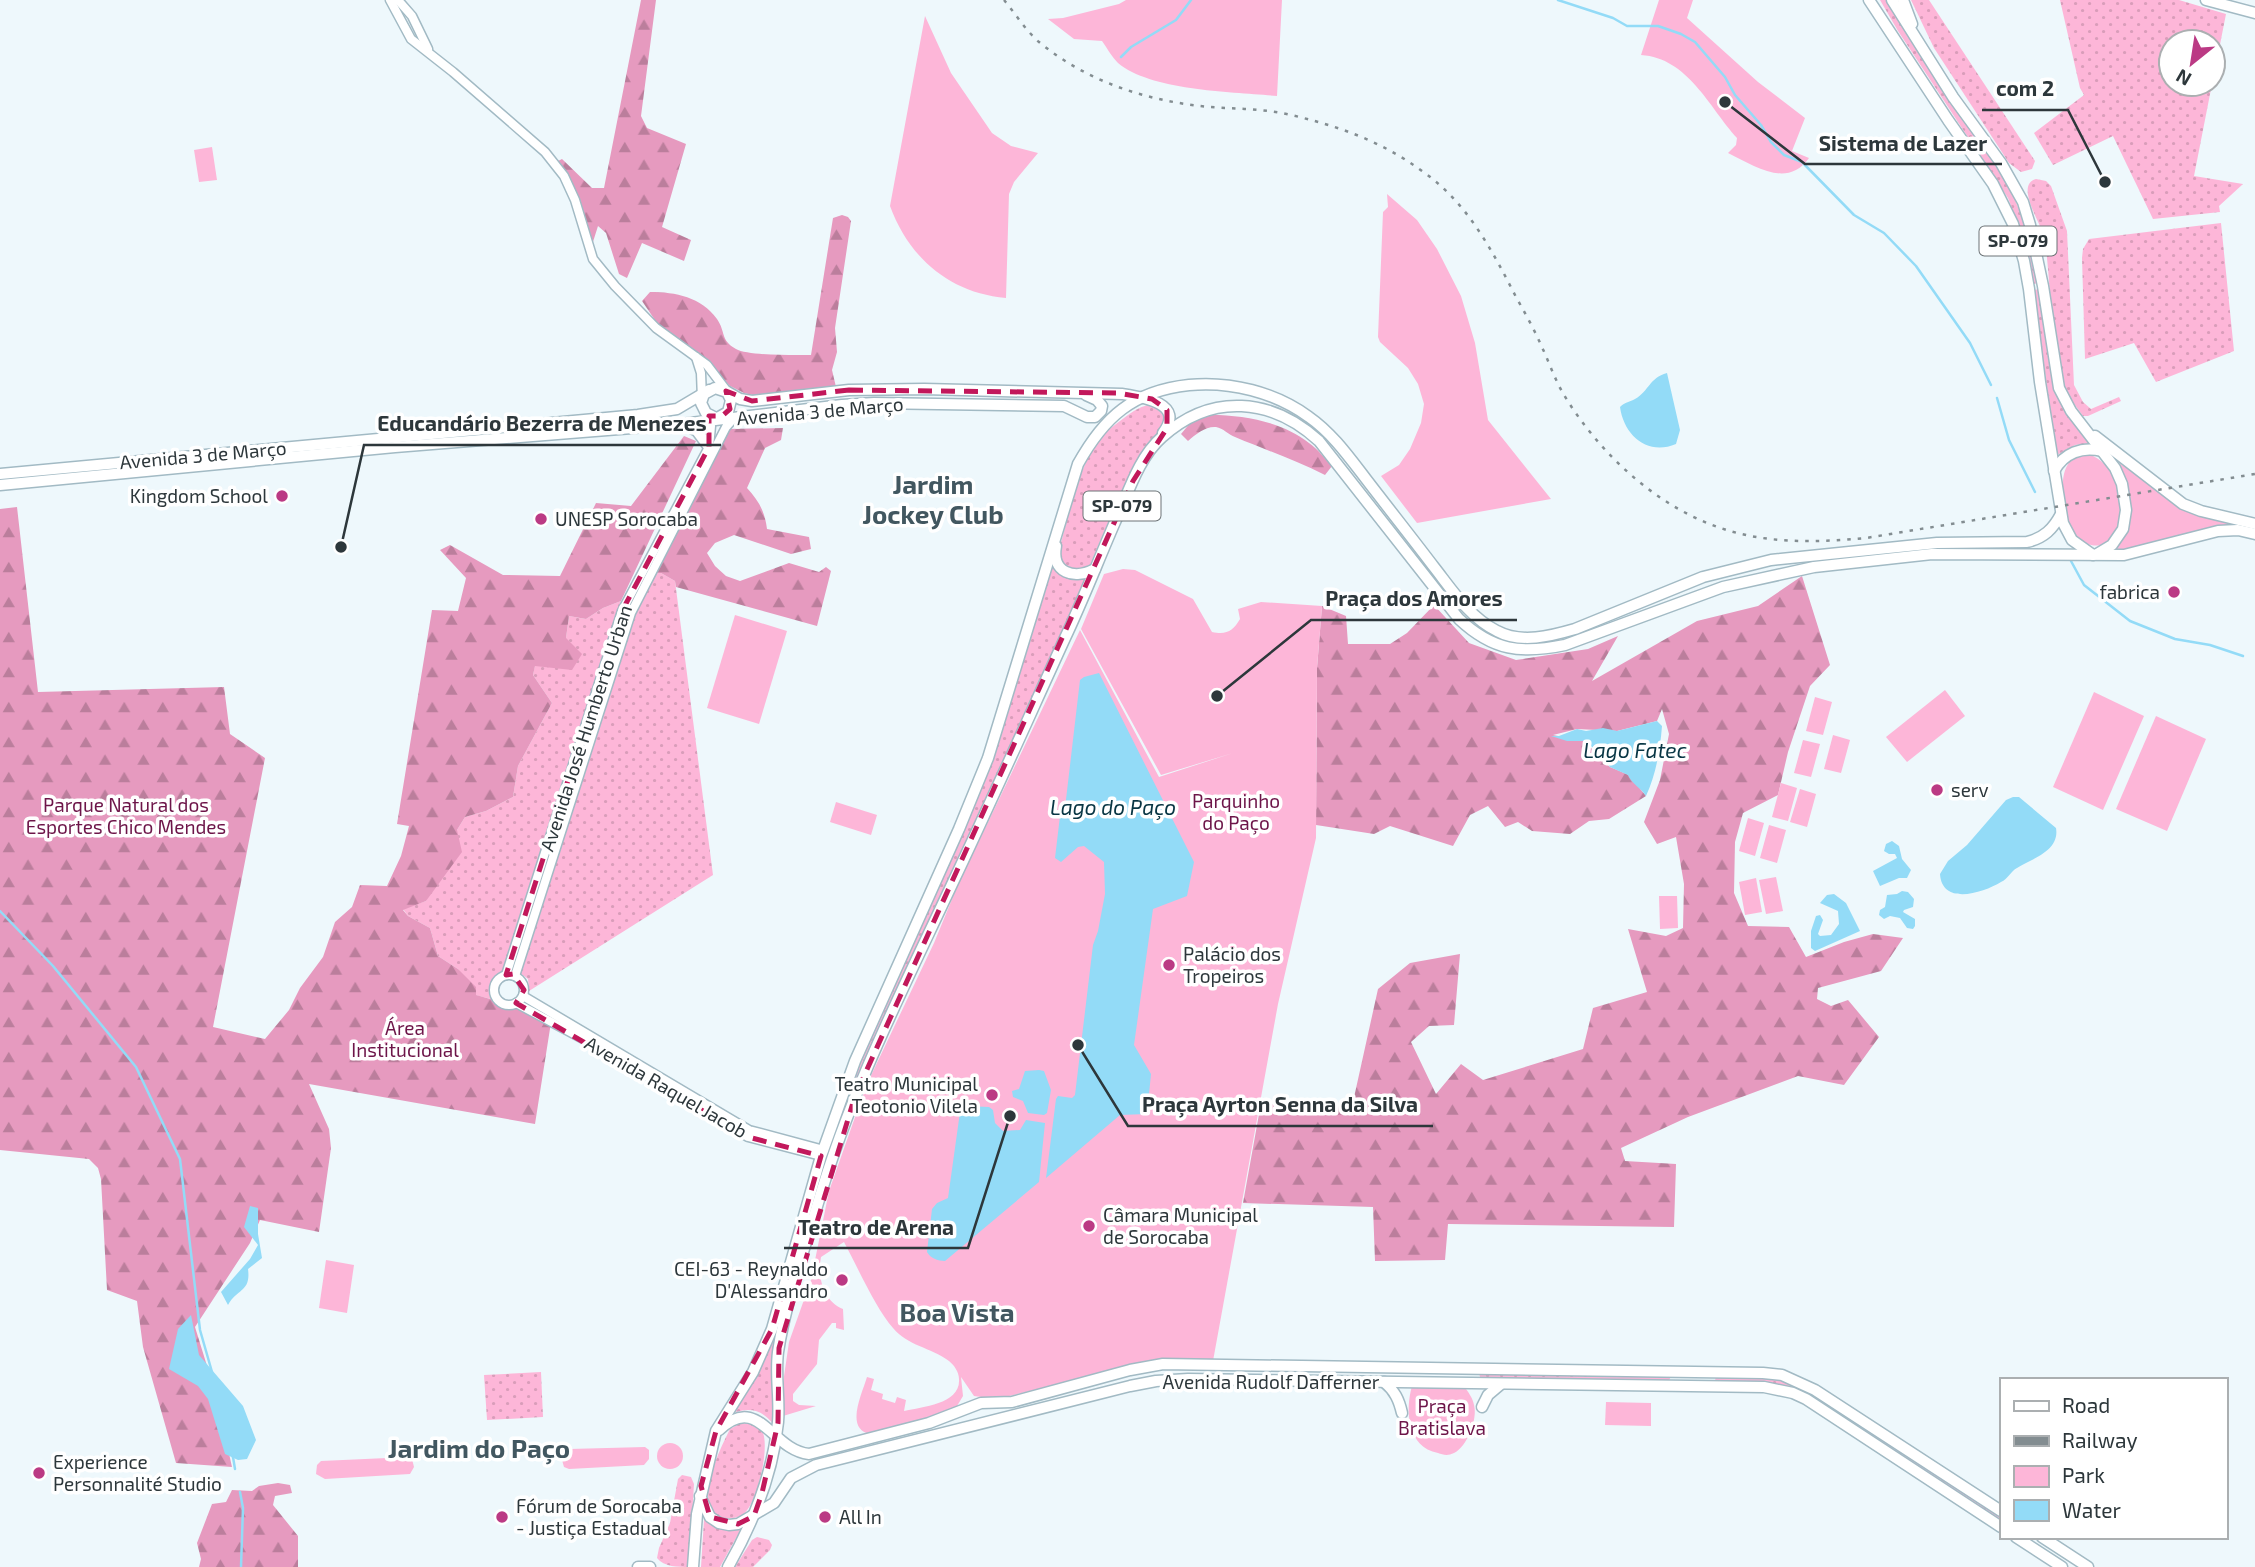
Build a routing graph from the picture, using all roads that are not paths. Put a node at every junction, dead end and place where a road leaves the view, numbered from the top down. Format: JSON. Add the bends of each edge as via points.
{"nodes":[{"id":1,"x":390,"y":0,"type":"edge"},
{"id":2,"x":398,"y":0,"type":"edge"},
{"id":3,"x":1892,"y":0,"type":"edge"},
{"id":4,"x":1903,"y":0,"type":"edge"},
{"id":5,"x":2206,"y":0,"type":"edge"},
{"id":6,"x":1871,"y":3,"type":"edge"},
{"id":7,"x":2255,"y":13,"type":"edge"},
{"id":8,"x":1923,"y":50,"type":"junction"},
{"id":9,"x":431,"y":55,"type":"junction"},
{"id":10,"x":696,"y":357,"type":"junction"},
{"id":11,"x":726,"y":392,"type":"junction"},
{"id":12,"x":701,"y":394,"type":"junction"},
{"id":13,"x":1086,"y":395,"type":"junction"},
{"id":14,"x":1144,"y":397,"type":"junction"},
{"id":15,"x":1077,"y":413,"type":"junction"},
{"id":16,"x":712,"y":418,"type":"junction"},
{"id":17,"x":734,"y":418,"type":"junction"},
{"id":18,"x":682,"y":424,"type":"junction"},
{"id":19,"x":2081,"y":425,"type":"junction"},
{"id":20,"x":407,"y":436,"type":"junction"},
{"id":21,"x":1154,"y":444,"type":"junction"},
{"id":22,"x":1088,"y":446,"type":"junction"},
{"id":23,"x":395,"y":447,"type":"junction"},
{"id":24,"x":709,"y":447,"type":"junction"},
{"id":25,"x":2100,"y":450,"type":"junction"},
{"id":26,"x":2125,"y":460,"type":"junction"},
{"id":27,"x":2054,"y":471,"type":"junction"},
{"id":28,"x":0,"y":474,"type":"edge"},
{"id":29,"x":0,"y":485,"type":"edge"},
{"id":30,"x":2061,"y":513,"type":"junction"},
{"id":31,"x":1062,"y":518,"type":"junction"},
{"id":32,"x":2255,"y":524,"type":"edge"},
{"id":33,"x":2255,"y":534,"type":"edge"},
{"id":34,"x":2093,"y":556,"type":"junction"},
{"id":35,"x":1096,"y":569,"type":"junction"},
{"id":36,"x":511,"y":975,"type":"junction"},
{"id":37,"x":523,"y":996,"type":"junction"},
{"id":38,"x":516,"y":1003,"type":"junction"},
{"id":39,"x":822,"y":1153,"type":"junction"},
{"id":40,"x":1384,"y":1382,"type":"junction"},
{"id":41,"x":1501,"y":1384,"type":"junction"},
{"id":42,"x":994,"y":1402,"type":"junction"},
{"id":43,"x":1482,"y":1408,"type":"dead end"},
{"id":44,"x":960,"y":1410,"type":"junction"},
{"id":45,"x":1402,"y":1413,"type":"dead end"},
{"id":46,"x":999,"y":1418,"type":"junction"},
{"id":47,"x":959,"y":1428,"type":"junction"},
{"id":48,"x":771,"y":1432,"type":"junction"},
{"id":49,"x":714,"y":1435,"type":"junction"},
{"id":50,"x":700,"y":1495,"type":"junction"},
{"id":51,"x":2000,"y":1510,"type":"edge"},
{"id":52,"x":754,"y":1516,"type":"junction"},
{"id":53,"x":2000,"y":1527,"type":"edge"},
{"id":54,"x":2019,"y":1539,"type":"edge"},
{"id":55,"x":2045,"y":1539,"type":"edge"},
{"id":56,"x":638,"y":1567,"type":"edge"},
{"id":57,"x":650,"y":1567,"type":"edge"},
{"id":58,"x":693,"y":1567,"type":"edge"},
{"id":59,"x":728,"y":1567,"type":"edge"},
{"id":60,"x":2062,"y":1567,"type":"edge"},
{"id":61,"x":2088,"y":1567,"type":"edge"}],
"edges":[{"from":1,"to":9,"type":"street","via":[[406,33]]},
{"from":2,"to":9,"type":"street","via":[[416,23]]},
{"from":3,"to":8,"type":"main road","number":"SP-079"},
{"from":4,"to":8,"type":"main road","number":"SP-079"},
{"from":5,"to":7,"type":"main road"},
{"from":6,"to":27,"type":"main road","number":"SP-079","via":[[1993,184],[2012,224],[2026,275]]},
{"from":8,"to":19,"type":"main road","number":"SP-079","via":[[2023,202],[2043,286],[2059,388]]},
{"from":9,"to":10,"type":"street","via":[[545,152],[576,200],[593,259],[651,323]]},
{"from":10,"to":11,"type":"street","via":[[713,371]]},
{"from":10,"to":12,"type":"street"},
{"from":11,"to":12,"type":"main road","via":[[715,388]]},
{"from":11,"to":13,"type":"main road","name":"Avenida 3 de Março","via":[[752,401],[849,390]]},
{"from":11,"to":16,"type":"main road","via":[[732,402],[728,412]]},
{"from":12,"to":16,"type":"main road"},
{"from":12,"to":20,"type":"main road","name":"Avenida 3 de Março","via":[[671,411]]},
{"from":13,"to":14,"type":"main road","name":"Avenida 3 de Março"},
{"from":13,"to":15,"type":"main road","via":[[1099,402],[1101,411],[1092,418]]},
{"from":14,"to":21,"type":"main road","via":[[1162,405],[1169,414],[1167,428]]},
{"from":14,"to":22,"type":"main road","number":"SP-079","via":[[1117,411]]},
{"from":14,"to":30,"type":"main road","number":"SP-079","via":[[1211,383],[1263,393],[1309,416],[1343,449],[1467,608],[1498,632],[1517,637],[1575,629],[1703,577],[1771,560],[1937,543],[2036,540],[2050,531]]},
{"from":15,"to":17,"type":"main road","name":"Avenida 3 de Março","via":[[1064,407],[874,403]]},
{"from":15,"to":22,"type":"main road","via":[[1088,429]]},
{"from":16,"to":17,"type":"main road","name":"Avenida 3 de Março"},
{"from":16,"to":18,"type":"main road","name":"Avenida 3 de Março"},
{"from":16,"to":24,"type":"street","name":"Avenida José Humberto Urban"},
{"from":17,"to":36,"type":"street","name":"Avenida José Humberto Urban","via":[[631,613]]},
{"from":18,"to":23,"type":"main road","name":"Avenida 3 de Março"},
{"from":18,"to":24,"type":"main road","via":[[697,431]]},
{"from":19,"to":25,"type":"main road","number":"SP-079"},
{"from":19,"to":26,"type":"main road"},
{"from":20,"to":23,"type":"main road"},
{"from":20,"to":28,"type":"main road","name":"Avenida 3 de Março"},
{"from":21,"to":34,"type":"main road","number":"SP-079","via":[[1191,417],[1238,405],[1262,407],[1303,426],[1459,619],[1477,635],[1520,650],[1565,645],[1723,587],[1814,568],[1932,554]]},
{"from":21,"to":35,"type":"main road","number":"SP-079"},
{"from":22,"to":31,"type":"main road","number":"SP-079"},
{"from":23,"to":29,"type":"main road","name":"Avenida 3 de Março"},
{"from":24,"to":36,"type":"street","name":"Avenida José Humberto Urban","via":[[622,611]]},
{"from":25,"to":26,"type":"main road"},
{"from":25,"to":27,"type":"main road","via":[[2076,451]]},
{"from":25,"to":34,"type":"main road","number":"SP-079","via":[[2118,472],[2126,516],[2116,540]]},
{"from":26,"to":32,"type":"main road","via":[[2192,508]]},
{"from":27,"to":30,"type":"main road","number":"SP-079"},
{"from":30,"to":34,"type":"main road","number":"SP-079","via":[[2069,537]]},
{"from":31,"to":35,"type":"main road","via":[[1055,551],[1059,566],[1076,575]]},
{"from":31,"to":39,"type":"main road","number":"SP-079","via":[[988,758],[861,1045]]},
{"from":33,"to":34,"type":"main road","via":[[2218,531],[2134,553]]},
{"from":35,"to":48,"type":"main road","number":"SP-079","via":[[890,1013],[846,1120],[779,1348],[778,1423]]},
{"from":36,"to":37,"type":"street","via":[[523,984]]},
{"from":36,"to":38,"type":"street","name":"Avenida Raquel Jacob","via":[[496,982],[494,993],[500,1002]]},
{"from":37,"to":38,"type":"street"},
{"from":37,"to":39,"type":"street","name":"Avenida Raquel Jacob","via":[[749,1130]]},
{"from":38,"to":39,"type":"street","name":"Avenida Raquel Jacob","via":[[748,1137]]},
{"from":39,"to":49,"type":"main road","number":"SP-079","via":[[772,1329],[753,1372]]},
{"from":40,"to":41,"type":"main road","name":"Avenida Rudolf Dafferner"},
{"from":40,"to":45,"type":"main road","via":[[1398,1399]]},
{"from":40,"to":46,"type":"main road","name":"Avenida Rudolf Dafferner","via":[[1156,1381]]},
{"from":41,"to":43,"type":"main road"},
{"from":41,"to":53,"type":"main road","name":"Avenida Rudolf Dafferner","via":[[1777,1388],[1806,1399]]},
{"from":42,"to":44,"type":"main road","name":"Avenida Rudolf Dafferner"},
{"from":42,"to":46,"type":"main road","via":[[1004,1407]]},
{"from":42,"to":51,"type":"main road","name":"Avenida Rudolf Dafferner","via":[[1012,1402],[1163,1364],[1782,1375],[1815,1390]]},
{"from":44,"to":47,"type":"main road","via":[[956,1418]]},
{"from":44,"to":48,"type":"main road","name":"Avenida Rudolf Dafferner","via":[[929,1423],[809,1454],[781,1443]]},
{"from":46,"to":47,"type":"main road","name":"Avenida Rudolf Dafferner"},
{"from":47,"to":52,"type":"main road","name":"Avenida Rudolf Dafferner","via":[[816,1465],[791,1478],[774,1503]]},
{"from":48,"to":49,"type":"main road","name":"Avenida Rudolf Dafferner","via":[[758,1420],[741,1416]]},
{"from":48,"to":52,"type":"main road","number":"SP-079","via":[[772,1448]]},
{"from":49,"to":50,"type":"main road","number":"SP-079"},
{"from":50,"to":52,"type":"main road","via":[[710,1517],[719,1523],[738,1524]]},
{"from":50,"to":58,"type":"main road","number":"SP-079"},
{"from":52,"to":59,"type":"main road","number":"SP-079"},
{"from":54,"to":60,"type":"main road"},
{"from":55,"to":61,"type":"main road"},
{"from":56,"to":57,"type":"main road"}]}
